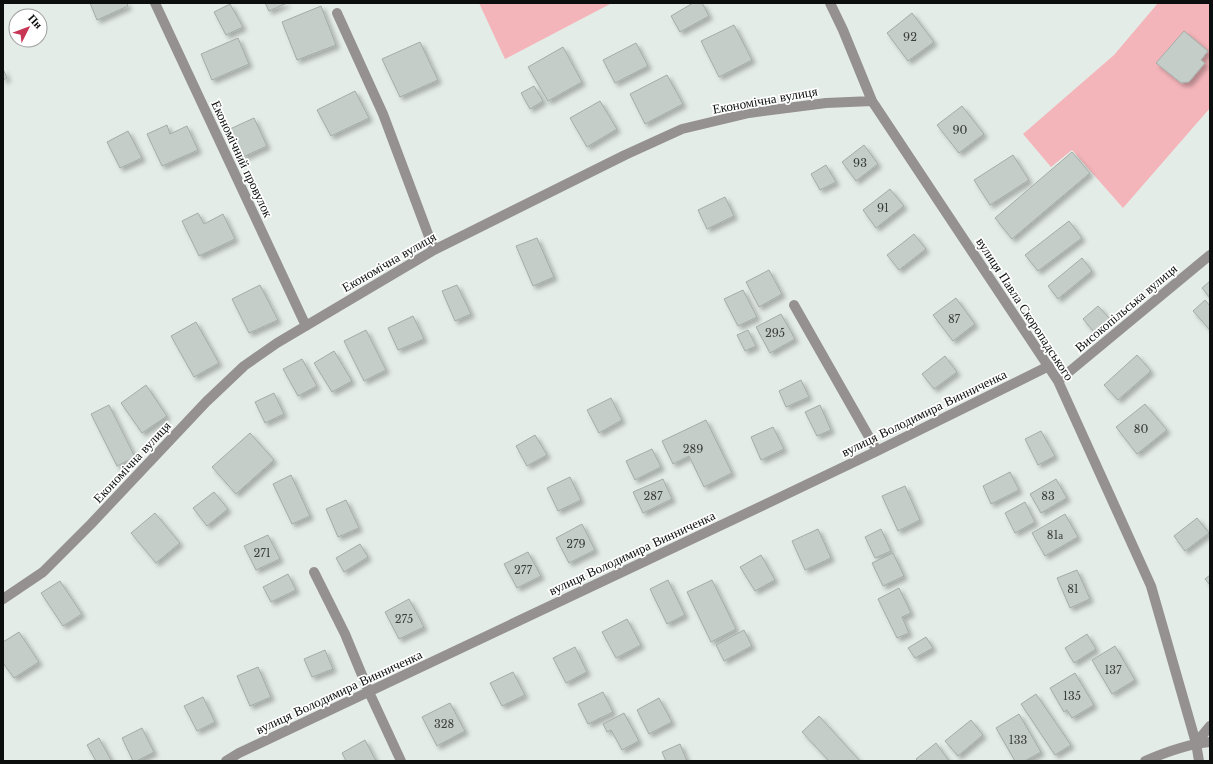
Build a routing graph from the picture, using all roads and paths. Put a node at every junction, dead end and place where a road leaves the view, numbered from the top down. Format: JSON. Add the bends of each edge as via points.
{"nodes":[{"id":1,"x":155,"y":3,"type":"edge"},
{"id":2,"x":830,"y":3,"type":"edge"},
{"id":3,"x":337,"y":13,"type":"dead end"},
{"id":4,"x":872,"y":101,"type":"junction"},
{"id":5,"x":434,"y":250,"type":"junction"},
{"id":6,"x":1210,"y":255,"type":"edge"},
{"id":7,"x":794,"y":305,"type":"dead end"},
{"id":8,"x":306,"y":326,"type":"junction"},
{"id":9,"x":1048,"y":366,"type":"junction"},
{"id":10,"x":1058,"y":381,"type":"junction"},
{"id":11,"x":877,"y":451,"type":"junction"},
{"id":12,"x":314,"y":572,"type":"dead end"},
{"id":13,"x":3,"y":599,"type":"edge"},
{"id":14,"x":369,"y":692,"type":"junction"},
{"id":15,"x":1210,"y":726,"type":"edge"},
{"id":16,"x":1210,"y":742,"type":"edge"},
{"id":17,"x":1196,"y":743,"type":"junction"},
{"id":18,"x":226,"y":761,"type":"edge"},
{"id":19,"x":400,"y":761,"type":"edge"},
{"id":20,"x":1145,"y":761,"type":"edge"},
{"id":21,"x":1199,"y":761,"type":"edge"}],
"edges":[{"from":1,"to":8,"type":"street","name":"Економічний провулок"},
{"from":2,"to":4,"type":"street","name":"вулиця Павла Скоропадського"},
{"from":3,"to":5,"type":"street","via":[[383,114]]},
{"from":4,"to":5,"type":"street","name":"Економічна вулиця","via":[[826,103],[749,113],[682,129]]},
{"from":4,"to":9,"type":"street","name":"вулиця Павла Скоропадського"},
{"from":5,"to":8,"type":"street","name":"Економічна вулиця"},
{"from":6,"to":10,"type":"street","name":"Високопільська вулиця"},
{"from":7,"to":11,"type":"street"},
{"from":8,"to":13,"type":"street","name":"Економічна вулиця","via":[[244,366],[206,402],[43,572]]},
{"from":9,"to":10,"type":"street","name":"вулиця Павла Скоропадського"},
{"from":9,"to":11,"type":"street","name":"вулиця Володимира Винниченка"},
{"from":10,"to":17,"type":"street","name":"вулиця Павла Скоропадського","via":[[1151,586]]},
{"from":11,"to":14,"type":"street","name":"вулиця Володимира Винниченка"},
{"from":12,"to":14,"type":"street","via":[[345,634]]},
{"from":14,"to":18,"type":"street","name":"вулиця Володимира Винниченка"},
{"from":14,"to":19,"type":"street"},
{"from":15,"to":17,"type":"street"},
{"from":16,"to":17,"type":"street"},
{"from":17,"to":20,"type":"street"},
{"from":17,"to":21,"type":"street","name":"вулиця Павла Скоропадського"}]}
